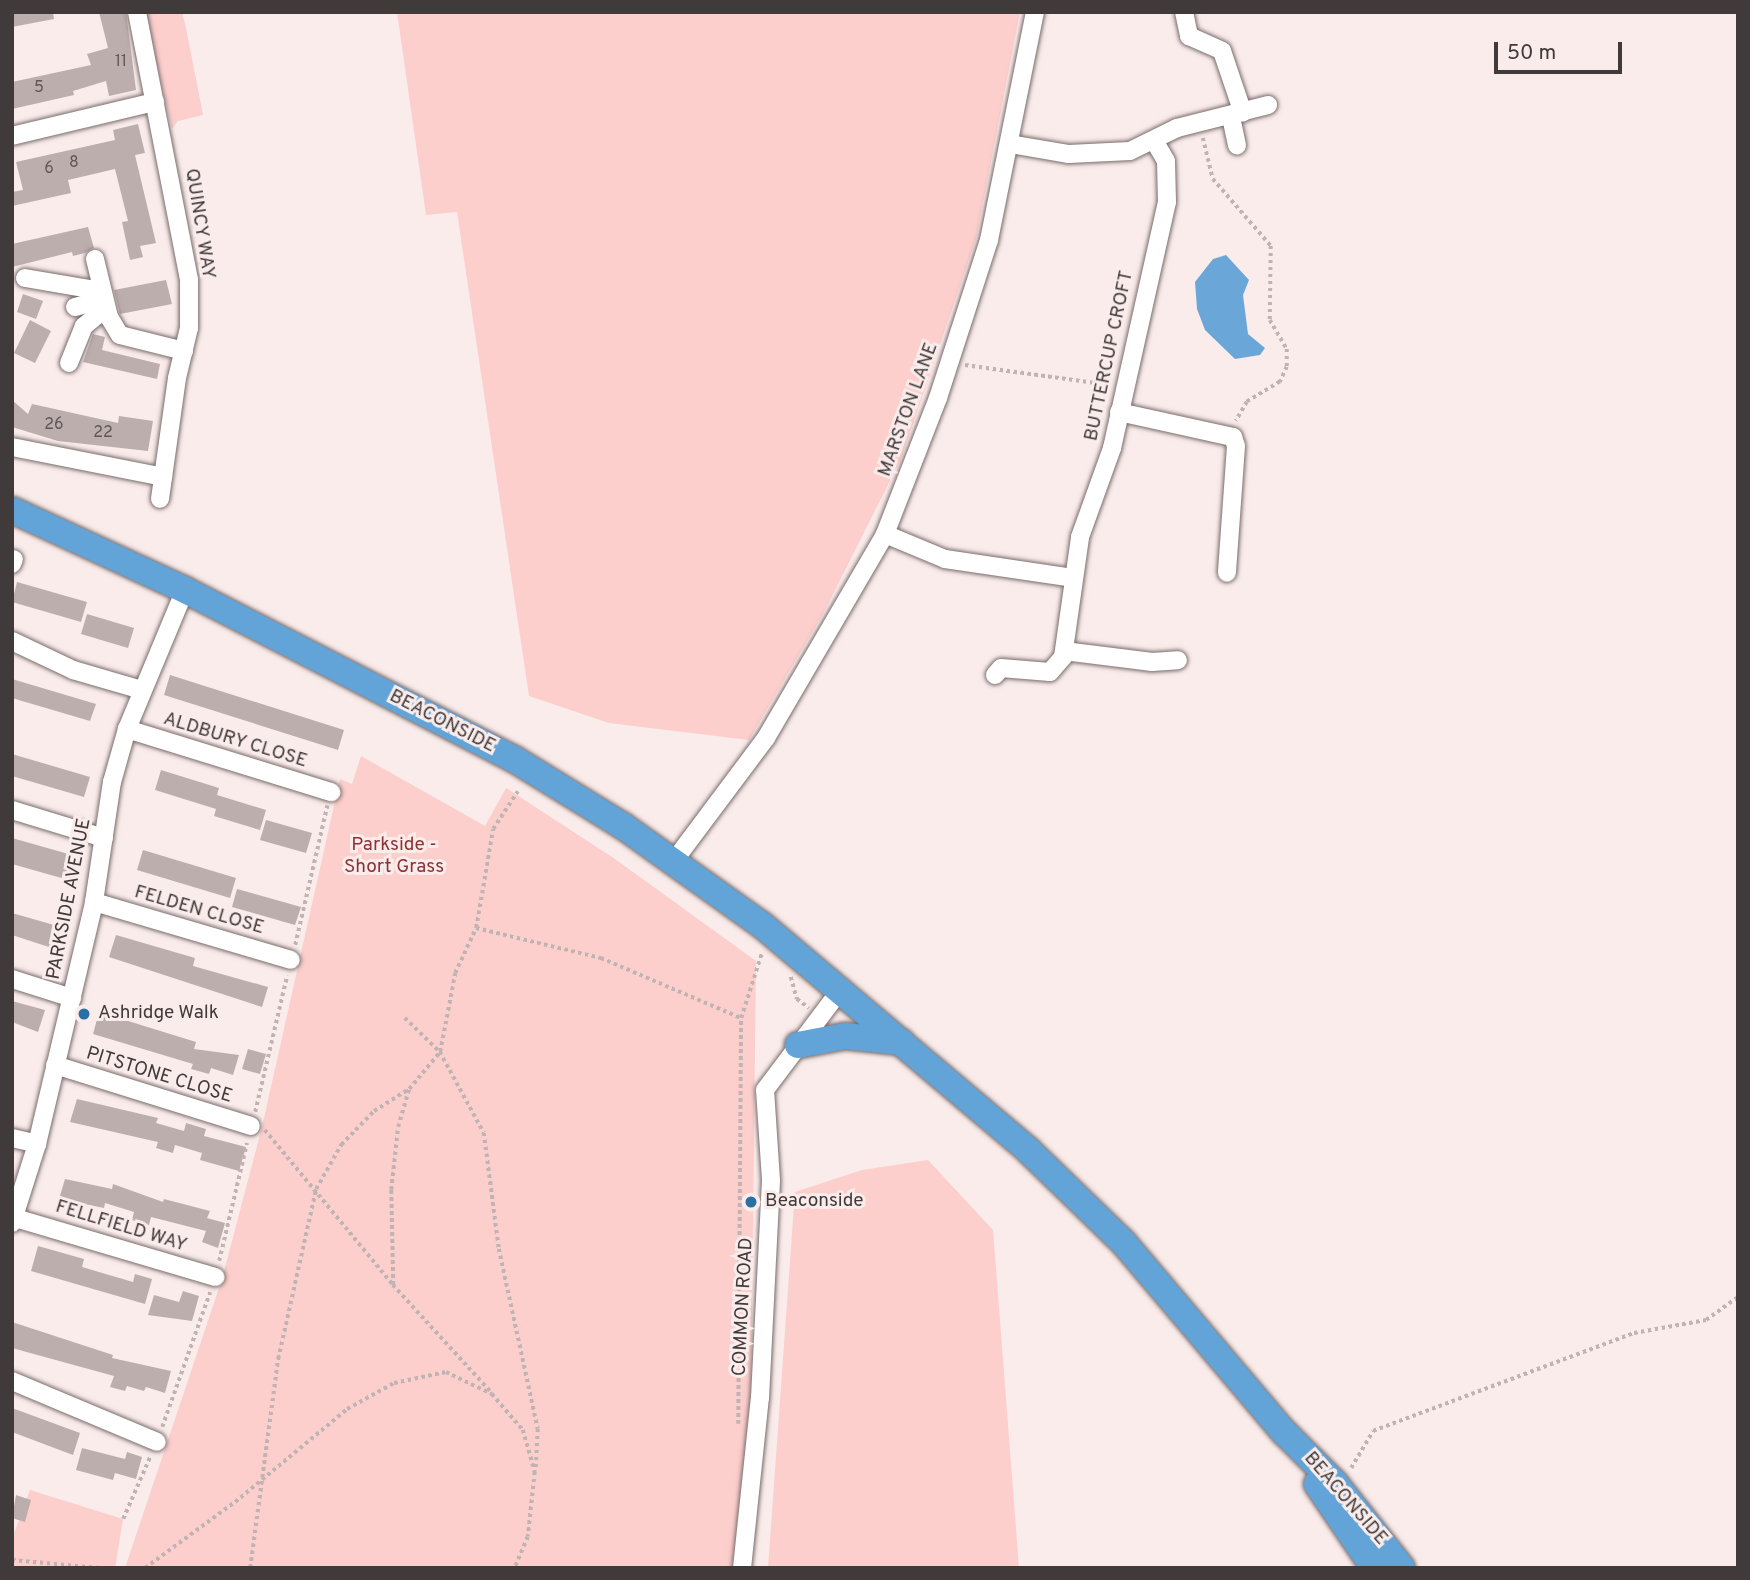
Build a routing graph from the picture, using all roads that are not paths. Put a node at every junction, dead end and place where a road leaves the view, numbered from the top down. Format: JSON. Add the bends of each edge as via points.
{"nodes":[{"id":1,"x":137,"y":12,"type":"edge"},
{"id":2,"x":1035,"y":12,"type":"edge"},
{"id":3,"x":1184,"y":12,"type":"edge"},
{"id":4,"x":155,"y":102,"type":"junction"},
{"id":5,"x":1268,"y":106,"type":"dead end"},
{"id":6,"x":1237,"y":115,"type":"junction"},
{"id":7,"x":12,"y":136,"type":"edge"},
{"id":8,"x":1155,"y":142,"type":"junction"},
{"id":9,"x":1010,"y":144,"type":"junction"},
{"id":10,"x":1237,"y":145,"type":"dead end"},
{"id":11,"x":95,"y":259,"type":"dead end"},
{"id":12,"x":25,"y":278,"type":"dead end"},
{"id":13,"x":104,"y":299,"type":"junction"},
{"id":14,"x":75,"y":307,"type":"dead end"},
{"id":15,"x":184,"y":351,"type":"junction"},
{"id":16,"x":69,"y":363,"type":"dead end"},
{"id":17,"x":1119,"y":412,"type":"junction"},
{"id":18,"x":12,"y":447,"type":"edge"},
{"id":19,"x":163,"y":477,"type":"junction"},
{"id":20,"x":160,"y":499,"type":"dead end"},
{"id":21,"x":12,"y":510,"type":"edge"},
{"id":22,"x":885,"y":534,"type":"junction"},
{"id":23,"x":1227,"y":573,"type":"dead end"},
{"id":24,"x":1073,"y":578,"type":"junction"},
{"id":25,"x":185,"y":590,"type":"junction"},
{"id":26,"x":12,"y":641,"type":"edge"},
{"id":27,"x":1064,"y":654,"type":"junction"},
{"id":28,"x":1178,"y":660,"type":"dead end"},
{"id":29,"x":995,"y":675,"type":"dead end"},
{"id":30,"x":142,"y":690,"type":"junction"},
{"id":31,"x":127,"y":729,"type":"junction"},
{"id":32,"x":331,"y":792,"type":"road end"},
{"id":33,"x":12,"y":810,"type":"edge"},
{"id":34,"x":104,"y":838,"type":"junction"},
{"id":35,"x":674,"y":861,"type":"junction"},
{"id":36,"x":94,"y":902,"type":"junction"},
{"id":37,"x":291,"y":960,"type":"road end"},
{"id":38,"x":12,"y":979,"type":"edge"},
{"id":39,"x":842,"y":988,"type":"junction"},
{"id":40,"x":72,"y":998,"type":"junction"},
{"id":41,"x":904,"y":1042,"type":"junction"},
{"id":42,"x":798,"y":1045,"type":"junction"},
{"id":43,"x":55,"y":1065,"type":"junction"},
{"id":44,"x":257,"y":1127,"type":"road end"},
{"id":45,"x":12,"y":1138,"type":"edge"},
{"id":46,"x":37,"y":1144,"type":"junction"},
{"id":47,"x":14,"y":1220,"type":"edge"},
{"id":48,"x":215,"y":1277,"type":"road end"},
{"id":49,"x":12,"y":1381,"type":"edge"},
{"id":50,"x":1284,"y":1432,"type":"junction"},
{"id":51,"x":157,"y":1442,"type":"road end"},
{"id":52,"x":742,"y":1568,"type":"edge"},
{"id":53,"x":1374,"y":1568,"type":"edge"},
{"id":54,"x":1402,"y":1568,"type":"edge"}],
"edges":[{"from":1,"to":4,"type":"street","name":"QUINCY WAY"},
{"from":2,"to":9,"type":"street","name":"MARSTON LANE"},
{"from":3,"to":6,"type":"street","via":[[1189,36],[1222,51]]},
{"from":4,"to":7,"type":"street"},
{"from":4,"to":15,"type":"street","name":"QUINCY WAY","via":[[189,280]]},
{"from":5,"to":6,"type":"street"},
{"from":6,"to":8,"type":"street","via":[[1177,128]]},
{"from":6,"to":10,"type":"street"},
{"from":8,"to":9,"type":"street","via":[[1095,155]]},
{"from":8,"to":17,"type":"street","name":"BUTTERCUP CROFT","via":[[1166,161],[1167,202]]},
{"from":9,"to":22,"type":"street","name":"MARSTON LANE","via":[[989,240],[950,361]]},
{"from":11,"to":13,"type":"street"},
{"from":12,"to":13,"type":"street"},
{"from":13,"to":14,"type":"street"},
{"from":13,"to":15,"type":"street","via":[[120,335]]},
{"from":13,"to":16,"type":"street","via":[[84,326]]},
{"from":15,"to":19,"type":"street","name":"QUINCY WAY"},
{"from":17,"to":23,"type":"street","via":[[1233,437],[1236,458]]},
{"from":17,"to":24,"type":"street","name":"BUTTERCUP CROFT","via":[[1106,471],[1080,537]]},
{"from":18,"to":19,"type":"street"},
{"from":19,"to":20,"type":"street","name":"QUINCY WAY"},
{"from":21,"to":25,"type":"highway","name":"BEACONSIDE"},
{"from":22,"to":24,"type":"street","via":[[945,559]]},
{"from":22,"to":35,"type":"street","name":"MARSTON LANE","via":[[802,682]]},
{"from":24,"to":27,"type":"street","name":"BUTTERCUP CROFT"},
{"from":25,"to":30,"type":"street","name":"PARKSIDE AVENUE"},
{"from":25,"to":35,"type":"highway","name":"BEACONSIDE","via":[[514,759]]},
{"from":26,"to":30,"type":"street","via":[[73,670]]},
{"from":27,"to":28,"type":"street"},
{"from":27,"to":29,"type":"street","via":[[1050,673],[1002,668]]},
{"from":30,"to":31,"type":"street","name":"PARKSIDE AVENUE"},
{"from":31,"to":32,"type":"street","name":"ALDBURY CLOSE"},
{"from":31,"to":34,"type":"street","name":"PARKSIDE AVENUE"},
{"from":33,"to":34,"type":"street"},
{"from":34,"to":36,"type":"street","name":"PARKSIDE AVENUE"},
{"from":35,"to":39,"type":"highway","name":"BEACONSIDE"},
{"from":36,"to":37,"type":"street","name":"FELDEN CLOSE"},
{"from":36,"to":40,"type":"street","name":"PARKSIDE AVENUE"},
{"from":38,"to":40,"type":"street"},
{"from":39,"to":41,"type":"highway","name":"BEACONSIDE"},
{"from":39,"to":42,"type":"street","name":"COMMON ROAD"},
{"from":40,"to":43,"type":"street","name":"PARKSIDE AVENUE"},
{"from":41,"to":42,"type":"highway","via":[[845,1036]]},
{"from":41,"to":50,"type":"highway","name":"BEACONSIDE","via":[[1029,1150],[1124,1243]]},
{"from":42,"to":52,"type":"street","name":"COMMON ROAD","via":[[765,1090],[770,1207],[760,1398]]},
{"from":43,"to":44,"type":"street","name":"PITSTONE CLOSE"},
{"from":43,"to":46,"type":"street","name":"PARKSIDE AVENUE"},
{"from":45,"to":46,"type":"street"},
{"from":46,"to":47,"type":"street","name":"PARKSIDE AVENUE"},
{"from":47,"to":48,"type":"street","name":"FELLFIELD WAY"},
{"from":49,"to":51,"type":"street"},
{"from":50,"to":53,"type":"highway","name":"BEACONSIDE"},
{"from":50,"to":54,"type":"highway","name":"BEACONSIDE","via":[[1335,1483]]}]}
